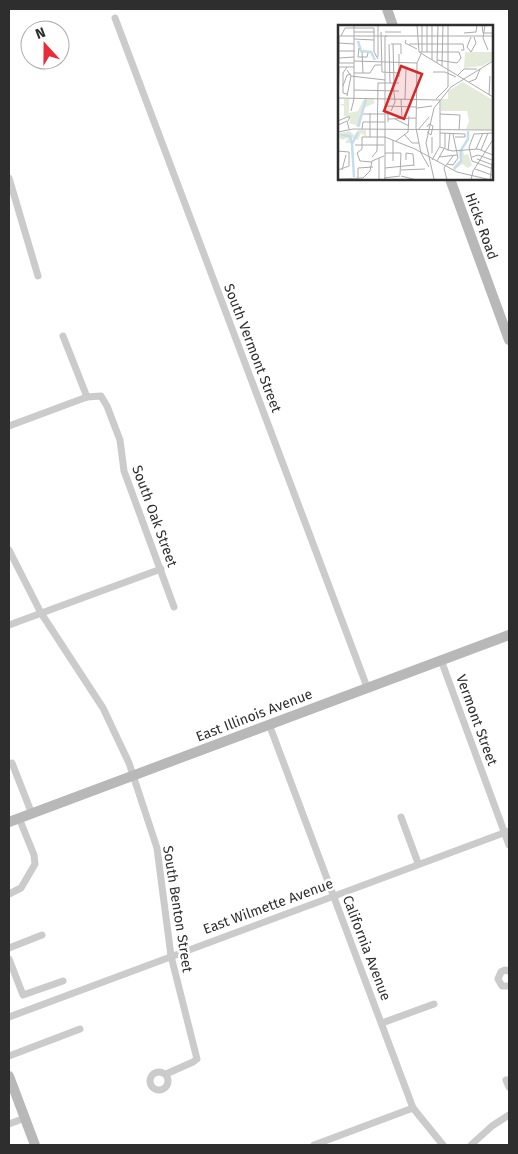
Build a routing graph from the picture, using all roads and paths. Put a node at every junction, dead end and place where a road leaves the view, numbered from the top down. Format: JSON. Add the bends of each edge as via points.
{"nodes":[{"id":1,"x":387,"y":9,"type":"edge"},
{"id":2,"x":116,"y":18,"type":"dead end"},
{"id":3,"x":393,"y":25,"type":"edge"},
{"id":4,"x":9,"y":178,"type":"edge"},
{"id":5,"x":450,"y":180,"type":"edge"},
{"id":6,"x":38,"y":276,"type":"dead end"},
{"id":7,"x":63,"y":336,"type":"dead end"},
{"id":8,"x":509,"y":340,"type":"edge"},
{"id":9,"x":86,"y":397,"type":"junction"},
{"id":10,"x":9,"y":426,"type":"edge"},
{"id":11,"x":9,"y":550,"type":"edge"},
{"id":12,"x":161,"y":569,"type":"junction"},
{"id":13,"x":174,"y":607,"type":"dead end"},
{"id":14,"x":41,"y":613,"type":"junction"},
{"id":15,"x":9,"y":625,"type":"edge"},
{"id":16,"x":509,"y":635,"type":"edge"},
{"id":17,"x":441,"y":660,"type":"junction"},
{"id":18,"x":367,"y":686,"type":"junction"},
{"id":19,"x":269,"y":724,"type":"junction"},
{"id":20,"x":9,"y":764,"type":"edge"},
{"id":21,"x":132,"y":775,"type":"junction"},
{"id":22,"x":32,"y":814,"type":"junction"},
{"id":23,"x":401,"y":817,"type":"dead end"},
{"id":24,"x":19,"y":818,"type":"junction"},
{"id":25,"x":9,"y":822,"type":"edge"},
{"id":26,"x":507,"y":832,"type":"edge"},
{"id":27,"x":509,"y":845,"type":"edge"},
{"id":28,"x":418,"y":864,"type":"junction"},
{"id":29,"x":9,"y":894,"type":"edge"},
{"id":30,"x":334,"y":896,"type":"junction"},
{"id":31,"x":42,"y":935,"type":"dead end"},
{"id":32,"x":9,"y":948,"type":"edge"},
{"id":33,"x":171,"y":956,"type":"junction"},
{"id":34,"x":9,"y":959,"type":"edge"},
{"id":35,"x":509,"y":971,"type":"edge"},
{"id":36,"x":63,"y":981,"type":"dead end"},
{"id":37,"x":509,"y":986,"type":"edge"},
{"id":38,"x":434,"y":1004,"type":"dead end"},
{"id":39,"x":9,"y":1017,"type":"edge"},
{"id":40,"x":382,"y":1023,"type":"junction"},
{"id":41,"x":80,"y":1029,"type":"dead end"},
{"id":42,"x":9,"y":1056,"type":"edge"},
{"id":43,"x":166,"y":1074,"type":"dead end"},
{"id":44,"x":9,"y":1078,"type":"edge"},
{"id":45,"x":413,"y":1108,"type":"junction"},
{"id":46,"x":509,"y":1116,"type":"edge"},
{"id":47,"x":25,"y":1118,"type":"junction"},
{"id":48,"x":9,"y":1124,"type":"edge"},
{"id":49,"x":35,"y":1145,"type":"edge"},
{"id":50,"x":314,"y":1145,"type":"edge"},
{"id":51,"x":443,"y":1145,"type":"edge"},
{"id":52,"x":471,"y":1145,"type":"edge"}],
"edges":[{"from":1,"to":3,"type":"main road"},
{"from":2,"to":18,"type":"street","name":"South Vermont Street"},
{"from":4,"to":6,"type":"street"},
{"from":5,"to":8,"type":"main road","name":"Hicks Road"},
{"from":7,"to":9,"type":"street"},
{"from":9,"to":10,"type":"street"},
{"from":9,"to":12,"type":"street","name":"South Oak Street","via":[[101,396],[107,406],[120,440],[124,471]]},
{"from":11,"to":14,"type":"street","name":"South Benton Street"},
{"from":12,"to":13,"type":"street","name":"South Oak Street"},
{"from":12,"to":14,"type":"street"},
{"from":14,"to":15,"type":"street"},
{"from":14,"to":21,"type":"street","name":"South Benton Street","via":[[103,708]]},
{"from":16,"to":17,"type":"main road","name":"East Illinois Avenue"},
{"from":17,"to":18,"type":"main road","name":"East Illinois Avenue"},
{"from":17,"to":26,"type":"street","name":"Vermont Street"},
{"from":18,"to":19,"type":"main road","name":"East Illinois Avenue"},
{"from":19,"to":21,"type":"main road","name":"East Illinois Avenue"},
{"from":19,"to":30,"type":"street","name":"California Avenue"},
{"from":20,"to":22,"type":"street","via":[[12,763]]},
{"from":21,"to":22,"type":"main road","name":"East Illinois Avenue"},
{"from":21,"to":33,"type":"street","name":"South Benton Street","via":[[157,848]]},
{"from":22,"to":24,"type":"main road","name":"East Illinois Avenue"},
{"from":23,"to":28,"type":"street"},
{"from":24,"to":25,"type":"main road","name":"East Illinois Avenue"},
{"from":24,"to":29,"type":"street","via":[[35,864],[21,888]]},
{"from":26,"to":27,"type":"street","name":"Vermont Street"},
{"from":26,"to":28,"type":"street","name":"East Wilmette Avenue"},
{"from":28,"to":30,"type":"street","name":"East Wilmette Avenue"},
{"from":30,"to":33,"type":"street","name":"East Wilmette Avenue"},
{"from":30,"to":40,"type":"street","name":"California Avenue"},
{"from":31,"to":32,"type":"street"},
{"from":33,"to":39,"type":"street","name":"East Wilmette Avenue"},
{"from":33,"to":43,"type":"street","name":"South Benton Street","via":[[197,1059]]},
{"from":34,"to":36,"type":"street","via":[[23,996]]},
{"from":35,"to":37,"type":"street","via":[[501,972],[498,979],[502,986]]},
{"from":38,"to":40,"type":"street"},
{"from":40,"to":45,"type":"street","name":"California Avenue"},
{"from":41,"to":42,"type":"street"},
{"from":44,"to":47,"type":"main road"},
{"from":45,"to":50,"type":"street"},
{"from":45,"to":51,"type":"street","name":"California Avenue"},
{"from":46,"to":52,"type":"street"},
{"from":47,"to":48,"type":"street"},
{"from":47,"to":49,"type":"main road"}]}
